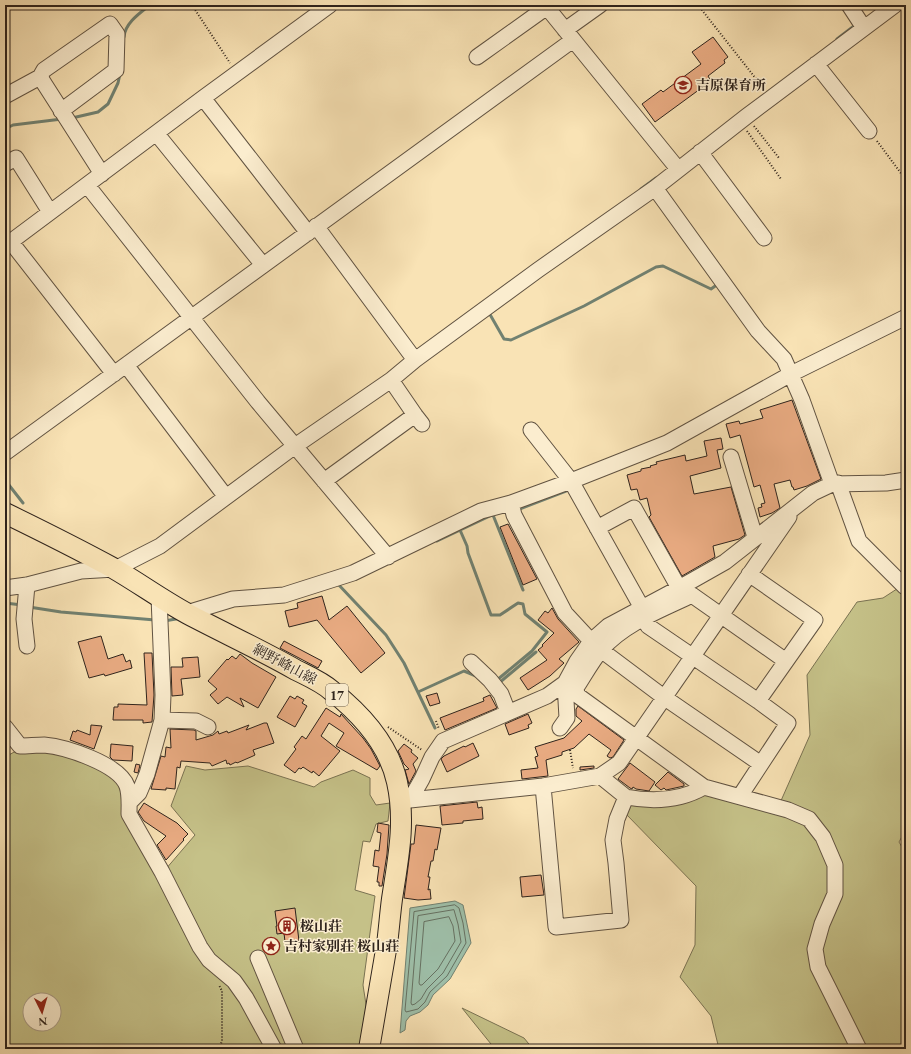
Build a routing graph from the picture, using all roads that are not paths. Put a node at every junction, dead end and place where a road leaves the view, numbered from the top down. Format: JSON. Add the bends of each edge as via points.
{"nodes":[{"id":1,"x":330,"y":5,"type":"edge"},
{"id":2,"x":600,"y":5,"type":"edge"},
{"id":3,"x":849,"y":5,"type":"edge"},
{"id":4,"x":894,"y":5,"type":"edge"},
{"id":5,"x":546,"y":6,"type":"edge"},
{"id":6,"x":864,"y":28,"type":"junction"},
{"id":7,"x":569,"y":35,"type":"junction"},
{"id":8,"x":477,"y":58,"type":"dead end"},
{"id":9,"x":816,"y":64,"type":"junction"},
{"id":10,"x":40,"y":77,"type":"junction"},
{"id":11,"x":5,"y":96,"type":"edge"},
{"id":12,"x":203,"y":98,"type":"junction"},
{"id":13,"x":61,"y":111,"type":"junction"},
{"id":14,"x":869,"y":131,"type":"road end"},
{"id":15,"x":156,"y":133,"type":"junction"},
{"id":16,"x":700,"y":152,"type":"junction"},
{"id":17,"x":5,"y":164,"type":"edge"},
{"id":18,"x":678,"y":169,"type":"junction"},
{"id":19,"x":102,"y":174,"type":"junction"},
{"id":20,"x":88,"y":184,"type":"junction"},
{"id":21,"x":654,"y":188,"type":"junction"},
{"id":22,"x":50,"y":212,"type":"junction"},
{"id":23,"x":312,"y":230,"type":"junction"},
{"id":24,"x":764,"y":238,"type":"dead end"},
{"id":25,"x":8,"y":244,"type":"edge"},
{"id":26,"x":263,"y":265,"type":"junction"},
{"id":27,"x":191,"y":316,"type":"junction"},
{"id":28,"x":906,"y":317,"type":"edge"},
{"id":29,"x":415,"y":360,"type":"junction"},
{"id":30,"x":120,"y":369,"type":"junction"},
{"id":31,"x":791,"y":374,"type":"junction"},
{"id":32,"x":391,"y":380,"type":"junction"},
{"id":33,"x":531,"y":430,"type":"dead end"},
{"id":34,"x":295,"y":446,"type":"junction"},
{"id":35,"x":5,"y":452,"type":"edge"},
{"id":36,"x":731,"y":457,"type":"dead end"},
{"id":37,"x":906,"y":480,"type":"edge"},
{"id":38,"x":324,"y":481,"type":"junction"},
{"id":39,"x":571,"y":482,"type":"junction"},
{"id":40,"x":835,"y":483,"type":"junction"},
{"id":41,"x":226,"y":497,"type":"junction"},
{"id":42,"x":511,"y":503,"type":"junction"},
{"id":43,"x":795,"y":508,"type":"junction"},
{"id":44,"x":5,"y":513,"type":"edge"},
{"id":45,"x":597,"y":528,"type":"junction"},
{"id":46,"x":755,"y":537,"type":"junction"},
{"id":47,"x":388,"y":556,"type":"junction"},
{"id":48,"x":115,"y":569,"type":"junction"},
{"id":49,"x":748,"y":574,"type":"junction"},
{"id":50,"x":26,"y":585,"type":"junction"},
{"id":51,"x":905,"y":586,"type":"dead end"},
{"id":52,"x":5,"y":588,"type":"edge"},
{"id":53,"x":679,"y":588,"type":"junction"},
{"id":54,"x":159,"y":597,"type":"junction"},
{"id":55,"x":186,"y":613,"type":"junction"},
{"id":56,"x":644,"y":613,"type":"junction"},
{"id":57,"x":721,"y":615,"type":"junction"},
{"id":58,"x":27,"y":646,"type":"dead end"},
{"id":59,"x":596,"y":646,"type":"junction"},
{"id":60,"x":693,"y":657,"type":"junction"},
{"id":61,"x":786,"y":661,"type":"junction"},
{"id":62,"x":471,"y":662,"type":"dead end"},
{"id":63,"x":565,"y":683,"type":"junction"},
{"id":64,"x":665,"y":698,"type":"junction"},
{"id":65,"x":758,"y":701,"type":"junction"},
{"id":66,"x":508,"y":712,"type":"junction"},
{"id":67,"x":162,"y":720,"type":"junction"},
{"id":68,"x":5,"y":727,"type":"edge"},
{"id":69,"x":208,"y":727,"type":"dead end"},
{"id":70,"x":560,"y":728,"type":"dead end"},
{"id":71,"x":637,"y":738,"type":"junction"},
{"id":72,"x":761,"y":764,"type":"junction"},
{"id":73,"x":600,"y":776,"type":"junction"},
{"id":74,"x":543,"y":786,"type":"junction"},
{"id":75,"x":704,"y":787,"type":"junction"},
{"id":76,"x":740,"y":796,"type":"junction"},
{"id":77,"x":626,"y":797,"type":"junction"},
{"id":78,"x":405,"y":801,"type":"junction"},
{"id":79,"x":129,"y":803,"type":"junction"},
{"id":80,"x":258,"y":958,"type":"dead end"},
{"id":81,"x":274,"y":1049,"type":"edge"},
{"id":82,"x":296,"y":1049,"type":"edge"},
{"id":83,"x":369,"y":1049,"type":"edge"},
{"id":84,"x":860,"y":1049,"type":"edge"}],
"edges":[{"from":1,"to":12,"type":"street"},
{"from":2,"to":7,"type":"street"},
{"from":3,"to":6,"type":"street"},
{"from":4,"to":6,"type":"street"},
{"from":5,"to":7,"type":"street"},
{"from":5,"to":8,"type":"street"},
{"from":6,"to":9,"type":"street"},
{"from":7,"to":18,"type":"street"},
{"from":7,"to":23,"type":"street"},
{"from":9,"to":14,"type":"street"},
{"from":9,"to":16,"type":"street"},
{"from":10,"to":11,"type":"street"},
{"from":10,"to":13,"type":"street"},
{"from":10,"to":13,"type":"street","via":[[44,70],[110,24],[117,34],[116,70]]},
{"from":12,"to":15,"type":"street"},
{"from":12,"to":23,"type":"street"},
{"from":13,"to":19,"type":"street"},
{"from":15,"to":19,"type":"street"},
{"from":15,"to":26,"type":"street"},
{"from":16,"to":18,"type":"street"},
{"from":16,"to":24,"type":"street"},
{"from":17,"to":22,"type":"street","via":[[16,158]]},
{"from":18,"to":21,"type":"street"},
{"from":19,"to":20,"type":"street"},
{"from":20,"to":22,"type":"street"},
{"from":20,"to":27,"type":"street"},
{"from":21,"to":29,"type":"street"},
{"from":21,"to":31,"type":"street","via":[[758,331],[784,359]]},
{"from":22,"to":25,"type":"street"},
{"from":23,"to":26,"type":"street"},
{"from":23,"to":29,"type":"street"},
{"from":25,"to":30,"type":"street"},
{"from":26,"to":27,"type":"street"},
{"from":27,"to":30,"type":"street"},
{"from":27,"to":34,"type":"street"},
{"from":28,"to":31,"type":"street"},
{"from":29,"to":32,"type":"street"},
{"from":30,"to":35,"type":"street"},
{"from":30,"to":41,"type":"street"},
{"from":31,"to":39,"type":"street","via":[[666,443]]},
{"from":31,"to":40,"type":"street"},
{"from":32,"to":34,"type":"street"},
{"from":32,"to":38,"type":"street","via":[[418,419]]},
{"from":33,"to":39,"type":"street"},
{"from":34,"to":38,"type":"street"},
{"from":34,"to":41,"type":"street"},
{"from":36,"to":46,"type":"street"},
{"from":37,"to":40,"type":"street","via":[[886,483]]},
{"from":38,"to":47,"type":"street"},
{"from":39,"to":42,"type":"street"},
{"from":39,"to":45,"type":"street"},
{"from":40,"to":43,"type":"street","via":[[813,493]]},
{"from":40,"to":51,"type":"street","via":[[859,541]]},
{"from":41,"to":48,"type":"street","via":[[160,546]]},
{"from":42,"to":47,"type":"street","via":[[481,511]]},
{"from":42,"to":59,"type":"street","via":[[514,515],[565,613]]},
{"from":43,"to":46,"type":"street"},
{"from":43,"to":49,"type":"street"},
{"from":44,"to":48,"type":"main road","name":"網野峰山線","number":"17"},
{"from":45,"to":53,"type":"street","via":[[634,508]]},
{"from":45,"to":56,"type":"street"},
{"from":46,"to":53,"type":"street","via":[[725,562]]},
{"from":47,"to":55,"type":"street","via":[[353,573],[284,595],[234,599]]},
{"from":48,"to":50,"type":"street","via":[[81,571]]},
{"from":48,"to":54,"type":"main road","name":"網野峰山線","number":"17"},
{"from":49,"to":57,"type":"street"},
{"from":49,"to":61,"type":"street","via":[[815,620]]},
{"from":50,"to":52,"type":"street"},
{"from":50,"to":58,"type":"street","via":[[24,619]]},
{"from":53,"to":56,"type":"street"},
{"from":54,"to":55,"type":"main road","name":"網野峰山線","number":"17"},
{"from":54,"to":67,"type":"street"},
{"from":55,"to":78,"type":"main road","name":"網野峰山線","number":"17","via":[[330,689],[352,708],[382,744],[392,763]]},
{"from":56,"to":57,"type":"street","via":[[692,595]]},
{"from":56,"to":59,"type":"street","via":[[608,626]]},
{"from":56,"to":60,"type":"street","via":[[648,626]]},
{"from":57,"to":60,"type":"street"},
{"from":57,"to":61,"type":"street"},
{"from":59,"to":63,"type":"street","via":[[577,661]]},
{"from":59,"to":64,"type":"street"},
{"from":59,"to":71,"type":"street","via":[[576,688],[577,695]]},
{"from":60,"to":64,"type":"street"},
{"from":60,"to":65,"type":"street"},
{"from":61,"to":65,"type":"street"},
{"from":62,"to":66,"type":"street","via":[[501,694]]},
{"from":63,"to":66,"type":"street","via":[[546,696]]},
{"from":63,"to":70,"type":"street","via":[[567,718]]},
{"from":64,"to":71,"type":"street"},
{"from":64,"to":72,"type":"street"},
{"from":65,"to":72,"type":"street","via":[[788,723]]},
{"from":66,"to":78,"type":"street","via":[[443,741],[422,779]]},
{"from":67,"to":69,"type":"street","via":[[196,721]]},
{"from":67,"to":79,"type":"street","via":[[147,774],[139,793]]},
{"from":68,"to":79,"type":"street","via":[[20,746],[44,745],[69,750],[100,762],[120,775],[127,786]]},
{"from":71,"to":73,"type":"street","via":[[619,763]]},
{"from":71,"to":75,"type":"street"},
{"from":72,"to":76,"type":"street"},
{"from":73,"to":74,"type":"street"},
{"from":73,"to":77,"type":"street"},
{"from":74,"to":77,"type":"street","via":[[556,927],[621,920],[613,840],[617,819]]},
{"from":74,"to":78,"type":"street"},
{"from":75,"to":76,"type":"street"},
{"from":75,"to":77,"type":"street","via":[[678,797],[657,800]]},
{"from":76,"to":84,"type":"street","via":[[809,818],[823,837],[835,865],[835,894],[815,949],[818,967]]},
{"from":78,"to":83,"type":"main road","name":"網野峰山線","number":"17","via":[[387,942]]},
{"from":79,"to":81,"type":"street","via":[[129,814],[200,947],[209,960],[234,981]]},
{"from":80,"to":82,"type":"street"}]}
